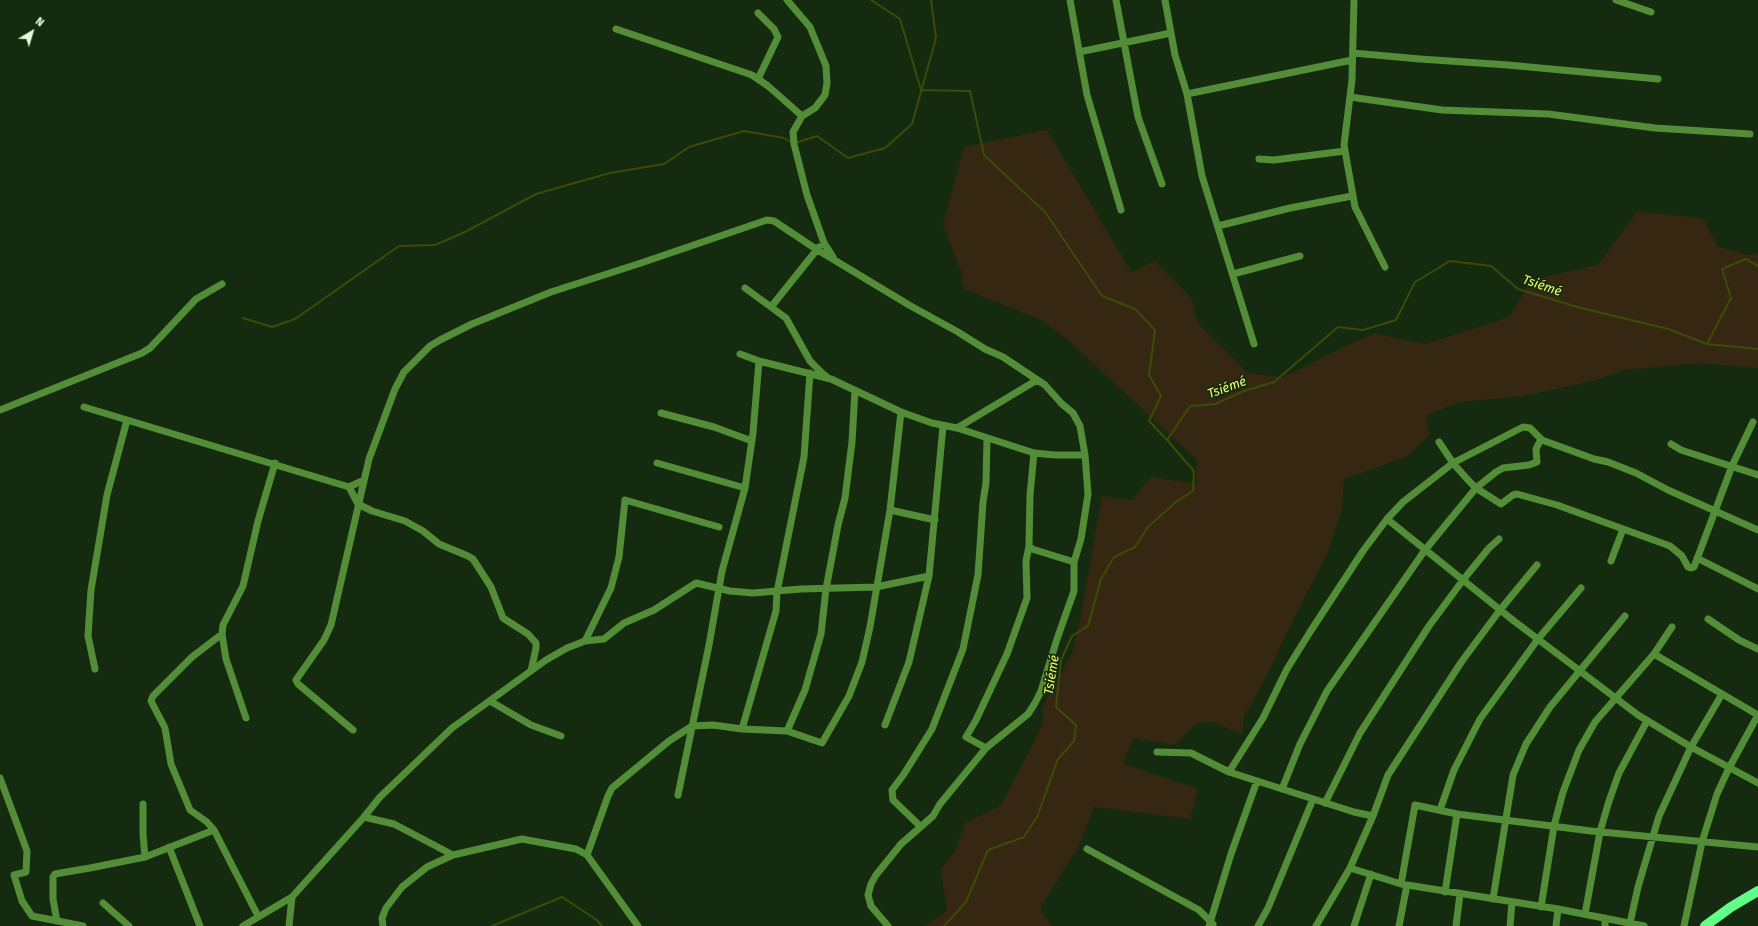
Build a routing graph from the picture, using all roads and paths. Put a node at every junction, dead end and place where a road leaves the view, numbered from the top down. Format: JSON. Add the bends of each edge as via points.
{"nodes":[{"id":1,"x":787,"y":0,"type":"edge"},
{"id":2,"x":1070,"y":0,"type":"edge"},
{"id":3,"x":1116,"y":0,"type":"edge"},
{"id":4,"x":1165,"y":0,"type":"edge"},
{"id":5,"x":1354,"y":0,"type":"edge"},
{"id":6,"x":1616,"y":0,"type":"edge"},
{"id":7,"x":1651,"y":12,"type":"dead end"},
{"id":8,"x":758,"y":13,"type":"dead end"},
{"id":9,"x":616,"y":29,"type":"dead end"},
{"id":10,"x":1171,"y":33,"type":"junction"},
{"id":11,"x":1124,"y":43,"type":"junction"},
{"id":12,"x":1079,"y":52,"type":"junction"},
{"id":13,"x":1353,"y":57,"type":"junction"},
{"id":14,"x":758,"y":79,"type":"junction"},
{"id":15,"x":1658,"y":80,"type":"dead end"},
{"id":16,"x":1187,"y":94,"type":"junction"},
{"id":17,"x":1350,"y":97,"type":"junction"},
{"id":18,"x":802,"y":116,"type":"junction"},
{"id":19,"x":1750,"y":134,"type":"dead end"},
{"id":20,"x":1345,"y":151,"type":"junction"},
{"id":21,"x":1259,"y":159,"type":"dead end"},
{"id":22,"x":1162,"y":184,"type":"dead end"},
{"id":23,"x":1352,"y":196,"type":"junction"},
{"id":24,"x":1121,"y":210,"type":"dead end"},
{"id":25,"x":1218,"y":226,"type":"junction"},
{"id":26,"x":824,"y":243,"type":"junction"},
{"id":27,"x":816,"y":249,"type":"junction"},
{"id":28,"x":1300,"y":256,"type":"dead end"},
{"id":29,"x":835,"y":259,"type":"junction"},
{"id":30,"x":1385,"y":267,"type":"dead end"},
{"id":31,"x":1233,"y":274,"type":"junction"},
{"id":32,"x":222,"y":284,"type":"dead end"},
{"id":33,"x":744,"y":288,"type":"dead end"},
{"id":34,"x":771,"y":307,"type":"junction"},
{"id":35,"x":1254,"y":344,"type":"dead end"},
{"id":36,"x":740,"y":354,"type":"dead end"},
{"id":37,"x":759,"y":360,"type":"junction"},
{"id":38,"x":810,"y":373,"type":"junction"},
{"id":39,"x":832,"y":379,"type":"junction"},
{"id":40,"x":1037,"y":380,"type":"junction"},
{"id":41,"x":855,"y":390,"type":"junction"},
{"id":42,"x":84,"y":407,"type":"dead end"},
{"id":43,"x":0,"y":410,"type":"edge"},
{"id":44,"x":901,"y":412,"type":"junction"},
{"id":45,"x":661,"y":413,"type":"dead end"},
{"id":46,"x":127,"y":420,"type":"junction"},
{"id":47,"x":1753,"y":422,"type":"dead end"},
{"id":48,"x":943,"y":426,"type":"junction"},
{"id":49,"x":957,"y":428,"type":"junction"},
{"id":50,"x":987,"y":439,"type":"junction"},
{"id":51,"x":752,"y":440,"type":"junction"},
{"id":52,"x":1542,"y":440,"type":"junction"},
{"id":53,"x":1439,"y":442,"type":"dead end"},
{"id":54,"x":1671,"y":444,"type":"dead end"},
{"id":55,"x":1034,"y":453,"type":"junction"},
{"id":56,"x":1085,"y":455,"type":"junction"},
{"id":57,"x":275,"y":463,"type":"junction"},
{"id":58,"x":657,"y":463,"type":"dead end"},
{"id":59,"x":1453,"y":463,"type":"junction"},
{"id":60,"x":1732,"y":466,"type":"junction"},
{"id":61,"x":1758,"y":475,"type":"edge"},
{"id":62,"x":364,"y":480,"type":"junction"},
{"id":63,"x":349,"y":486,"type":"junction"},
{"id":64,"x":744,"y":488,"type":"junction"},
{"id":65,"x":1476,"y":488,"type":"junction"},
{"id":66,"x":358,"y":504,"type":"junction"},
{"id":67,"x":890,"y":510,"type":"junction"},
{"id":68,"x":1716,"y":510,"type":"junction"},
{"id":69,"x":1387,"y":519,"type":"junction"},
{"id":70,"x":935,"y":520,"type":"junction"},
{"id":71,"x":719,"y":527,"type":"dead end"},
{"id":72,"x":1623,"y":529,"type":"junction"},
{"id":73,"x":1758,"y":530,"type":"edge"},
{"id":74,"x":1499,"y":539,"type":"dead end"},
{"id":75,"x":1029,"y":546,"type":"junction"},
{"id":76,"x":1425,"y":550,"type":"junction"},
{"id":77,"x":1697,"y":558,"type":"junction"},
{"id":78,"x":1611,"y":561,"type":"dead end"},
{"id":79,"x":1074,"y":562,"type":"junction"},
{"id":80,"x":1537,"y":565,"type":"dead end"},
{"id":81,"x":929,"y":576,"type":"junction"},
{"id":82,"x":1463,"y":580,"type":"junction"},
{"id":83,"x":876,"y":587,"type":"junction"},
{"id":84,"x":720,"y":588,"type":"junction"},
{"id":85,"x":826,"y":588,"type":"junction"},
{"id":86,"x":1581,"y":588,"type":"dead end"},
{"id":87,"x":1758,"y":589,"type":"edge"},
{"id":88,"x":777,"y":592,"type":"junction"},
{"id":89,"x":1500,"y":610,"type":"junction"},
{"id":90,"x":1625,"y":616,"type":"dead end"},
{"id":91,"x":1708,"y":619,"type":"dead end"},
{"id":92,"x":1672,"y":627,"type":"dead end"},
{"id":93,"x":222,"y":634,"type":"junction"},
{"id":94,"x":1538,"y":639,"type":"junction"},
{"id":95,"x":585,"y":641,"type":"junction"},
{"id":96,"x":1758,"y":649,"type":"edge"},
{"id":97,"x":1654,"y":654,"type":"junction"},
{"id":98,"x":95,"y":669,"type":"dead end"},
{"id":99,"x":1579,"y":670,"type":"junction"},
{"id":100,"x":531,"y":671,"type":"junction"},
{"id":101,"x":1722,"y":694,"type":"junction"},
{"id":102,"x":1614,"y":698,"type":"junction"},
{"id":103,"x":490,"y":701,"type":"junction"},
{"id":104,"x":1758,"y":715,"type":"edge"},
{"id":105,"x":246,"y":718,"type":"dead end"},
{"id":106,"x":1647,"y":721,"type":"junction"},
{"id":107,"x":885,"y":725,"type":"dead end"},
{"id":108,"x":692,"y":726,"type":"junction"},
{"id":109,"x":742,"y":729,"type":"junction"},
{"id":110,"x":353,"y":730,"type":"dead end"},
{"id":111,"x":787,"y":731,"type":"junction"},
{"id":112,"x":561,"y":736,"type":"dead end"},
{"id":113,"x":1691,"y":747,"type":"junction"},
{"id":114,"x":986,"y":748,"type":"junction"},
{"id":115,"x":1157,"y":752,"type":"dead end"},
{"id":116,"x":1729,"y":768,"type":"junction"},
{"id":117,"x":1229,"y":772,"type":"junction"},
{"id":118,"x":0,"y":778,"type":"edge"},
{"id":119,"x":1257,"y":781,"type":"junction"},
{"id":120,"x":1758,"y":783,"type":"edge"},
{"id":121,"x":1282,"y":789,"type":"junction"},
{"id":122,"x":678,"y":795,"type":"dead end"},
{"id":123,"x":1313,"y":799,"type":"junction"},
{"id":124,"x":1325,"y":803,"type":"junction"},
{"id":125,"x":143,"y":804,"type":"dead end"},
{"id":126,"x":1440,"y":810,"type":"junction"},
{"id":127,"x":1457,"y":814,"type":"junction"},
{"id":128,"x":1373,"y":816,"type":"junction"},
{"id":129,"x":364,"y":817,"type":"junction"},
{"id":130,"x":1506,"y":819,"type":"junction"},
{"id":131,"x":920,"y":826,"type":"junction"},
{"id":132,"x":1554,"y":826,"type":"junction"},
{"id":133,"x":214,"y":830,"type":"junction"},
{"id":134,"x":1600,"y":832,"type":"junction"},
{"id":135,"x":1653,"y":837,"type":"junction"},
{"id":136,"x":1702,"y":842,"type":"junction"},
{"id":137,"x":170,"y":847,"type":"junction"},
{"id":138,"x":1758,"y":847,"type":"edge"},
{"id":139,"x":1087,"y":849,"type":"dead end"},
{"id":140,"x":453,"y":855,"type":"junction"},
{"id":141,"x":587,"y":855,"type":"junction"},
{"id":142,"x":145,"y":857,"type":"junction"},
{"id":143,"x":1350,"y":868,"type":"junction"},
{"id":144,"x":1371,"y":874,"type":"junction"},
{"id":145,"x":1404,"y":885,"type":"junction"},
{"id":146,"x":1758,"y":891,"type":"edge"},
{"id":147,"x":1445,"y":892,"type":"junction"},
{"id":148,"x":1460,"y":894,"type":"junction"},
{"id":149,"x":292,"y":897,"type":"junction"},
{"id":150,"x":1493,"y":899,"type":"junction"},
{"id":151,"x":1512,"y":902,"type":"junction"},
{"id":152,"x":103,"y":903,"type":"dead end"},
{"id":153,"x":1541,"y":907,"type":"junction"},
{"id":154,"x":1558,"y":909,"type":"junction"},
{"id":155,"x":1585,"y":914,"type":"junction"},
{"id":156,"x":258,"y":916,"type":"junction"},
{"id":157,"x":1605,"y":918,"type":"junction"},
{"id":158,"x":57,"y":921,"type":"junction"},
{"id":159,"x":1630,"y":923,"type":"junction"},
{"id":160,"x":1211,"y":925,"type":"edge"},
{"id":161,"x":83,"y":926,"type":"edge"},
{"id":162,"x":129,"y":926,"type":"edge"},
{"id":163,"x":200,"y":926,"type":"edge"},
{"id":164,"x":243,"y":926,"type":"edge"},
{"id":165,"x":289,"y":926,"type":"edge"},
{"id":166,"x":383,"y":926,"type":"edge"},
{"id":167,"x":638,"y":926,"type":"edge"},
{"id":168,"x":888,"y":926,"type":"edge"},
{"id":169,"x":1258,"y":926,"type":"edge"},
{"id":170,"x":1316,"y":926,"type":"edge"},
{"id":171,"x":1354,"y":926,"type":"edge"},
{"id":172,"x":1399,"y":926,"type":"edge"},
{"id":173,"x":1456,"y":926,"type":"edge"},
{"id":174,"x":1510,"y":926,"type":"edge"},
{"id":175,"x":1556,"y":926,"type":"edge"},
{"id":176,"x":1605,"y":926,"type":"edge"},
{"id":177,"x":1644,"y":926,"type":"edge"},
{"id":178,"x":1684,"y":926,"type":"edge"},
{"id":179,"x":1706,"y":926,"type":"edge"}],
"edges":[{"from":1,"to":18,"type":"street","via":[[810,27],[826,66],[825,95],[815,108]]},
{"from":2,"to":12,"type":"street"},
{"from":3,"to":11,"type":"street"},
{"from":4,"to":10,"type":"street"},
{"from":5,"to":13,"type":"street"},
{"from":6,"to":7,"type":"street"},
{"from":8,"to":14,"type":"street","via":[[774,29],[778,37]]},
{"from":9,"to":14,"type":"street","via":[[744,71]]},
{"from":10,"to":11,"type":"street"},
{"from":10,"to":16,"type":"street"},
{"from":11,"to":12,"type":"street"},
{"from":11,"to":22,"type":"street","via":[[1138,117]]},
{"from":12,"to":24,"type":"street","via":[[1087,95]]},
{"from":13,"to":15,"type":"street","via":[[1508,65]]},
{"from":13,"to":16,"type":"street"},
{"from":13,"to":17,"type":"street"},
{"from":14,"to":18,"type":"street"},
{"from":16,"to":25,"type":"street","via":[[1202,176]]},
{"from":17,"to":19,"type":"street","via":[[1442,110],[1548,114],[1654,128]]},
{"from":17,"to":20,"type":"street"},
{"from":18,"to":26,"type":"street","via":[[793,132],[794,144],[807,195]]},
{"from":20,"to":21,"type":"street","via":[[1274,160]]},
{"from":20,"to":23,"type":"street"},
{"from":23,"to":25,"type":"street"},
{"from":23,"to":30,"type":"street","via":[[1354,207]]},
{"from":25,"to":31,"type":"street"},
{"from":26,"to":27,"type":"street"},
{"from":26,"to":29,"type":"street"},
{"from":27,"to":29,"type":"street"},
{"from":27,"to":34,"type":"street"},
{"from":27,"to":62,"type":"street","via":[[778,223],[767,220],[551,292],[440,340],[430,346],[404,372],[395,389],[369,459]]},
{"from":28,"to":31,"type":"street"},
{"from":29,"to":40,"type":"street","via":[[909,305],[1003,357]]},
{"from":31,"to":35,"type":"street"},
{"from":32,"to":43,"type":"street","via":[[196,299],[150,348],[142,353]]},
{"from":33,"to":34,"type":"street"},
{"from":34,"to":39,"type":"street","via":[[790,322],[810,361]]},
{"from":36,"to":37,"type":"street"},
{"from":37,"to":38,"type":"street"},
{"from":37,"to":51,"type":"street"},
{"from":38,"to":39,"type":"street"},
{"from":38,"to":88,"type":"street","via":[[804,456]]},
{"from":39,"to":41,"type":"street"},
{"from":40,"to":49,"type":"street"},
{"from":40,"to":56,"type":"street","via":[[1045,384],[1073,413],[1080,426]]},
{"from":41,"to":44,"type":"street"},
{"from":41,"to":85,"type":"street","via":[[845,498]]},
{"from":42,"to":46,"type":"street"},
{"from":44,"to":48,"type":"street"},
{"from":44,"to":67,"type":"street"},
{"from":45,"to":51,"type":"street"},
{"from":46,"to":57,"type":"street"},
{"from":46,"to":98,"type":"street","via":[[107,495],[91,590],[88,636]]},
{"from":47,"to":60,"type":"street"},
{"from":48,"to":49,"type":"street"},
{"from":48,"to":70,"type":"street"},
{"from":49,"to":50,"type":"street"},
{"from":50,"to":55,"type":"street"},
{"from":50,"to":131,"type":"street","via":[[978,575],[963,649],[932,730],[892,790],[893,800]]},
{"from":51,"to":64,"type":"street"},
{"from":52,"to":59,"type":"street","via":[[1530,428],[1524,427]]},
{"from":52,"to":65,"type":"street","via":[[1538,443],[1537,462],[1503,468]]},
{"from":52,"to":68,"type":"street","via":[[1636,473]]},
{"from":53,"to":59,"type":"street"},
{"from":54,"to":60,"type":"street","via":[[1681,450]]},
{"from":55,"to":56,"type":"street"},
{"from":55,"to":75,"type":"street"},
{"from":56,"to":79,"type":"street","via":[[1088,494],[1081,539]]},
{"from":57,"to":63,"type":"street"},
{"from":57,"to":93,"type":"street","via":[[243,586],[223,625]]},
{"from":58,"to":64,"type":"street"},
{"from":59,"to":65,"type":"street"},
{"from":59,"to":69,"type":"street","via":[[1409,496]]},
{"from":60,"to":61,"type":"street"},
{"from":60,"to":68,"type":"street"},
{"from":62,"to":63,"type":"street"},
{"from":62,"to":66,"type":"street"},
{"from":63,"to":66,"type":"street"},
{"from":64,"to":84,"type":"street","via":[[722,571]]},
{"from":65,"to":72,"type":"street","via":[[1501,504],[1517,494],[1557,505]]},
{"from":65,"to":76,"type":"street"},
{"from":66,"to":100,"type":"street","via":[[405,522],[423,531],[439,544],[473,559],[491,587],[503,618],[528,634],[536,643]]},
{"from":66,"to":110,"type":"street","via":[[331,625],[324,640],[296,680]]},
{"from":67,"to":70,"type":"street"},
{"from":67,"to":83,"type":"street"},
{"from":68,"to":73,"type":"street"},
{"from":68,"to":77,"type":"street"},
{"from":69,"to":76,"type":"street"},
{"from":69,"to":117,"type":"street","via":[[1306,638],[1287,669],[1263,718]]},
{"from":70,"to":81,"type":"street"},
{"from":71,"to":95,"type":"street","via":[[625,500],[619,557],[610,588]]},
{"from":72,"to":77,"type":"street","via":[[1670,546],[1682,556],[1688,567],[1694,567]]},
{"from":72,"to":78,"type":"street"},
{"from":74,"to":82,"type":"street"},
{"from":75,"to":79,"type":"street"},
{"from":75,"to":114,"type":"street","via":[[1026,561],[1027,598],[1007,654],[966,737]]},
{"from":76,"to":82,"type":"street"},
{"from":76,"to":121,"type":"street","via":[[1327,692],[1300,744]]},
{"from":77,"to":87,"type":"street"},
{"from":79,"to":114,"type":"street","via":[[1074,591],[1036,703],[1023,718]]},
{"from":80,"to":89,"type":"street"},
{"from":81,"to":83,"type":"street"},
{"from":81,"to":107,"type":"street","via":[[909,662]]},
{"from":82,"to":89,"type":"street"},
{"from":82,"to":124,"type":"street","via":[[1429,626],[1360,733]]},
{"from":83,"to":85,"type":"street"},
{"from":83,"to":111,"type":"street","via":[[862,662],[850,696],[822,743]]},
{"from":84,"to":88,"type":"street","via":[[753,594]]},
{"from":84,"to":95,"type":"street","via":[[696,583],[654,610],[624,623],[604,639]]},
{"from":84,"to":108,"type":"street"},
{"from":85,"to":88,"type":"street"},
{"from":85,"to":111,"type":"street","via":[[821,634],[805,690]]},
{"from":86,"to":94,"type":"street"},
{"from":88,"to":109,"type":"street","via":[[776,611]]},
{"from":89,"to":94,"type":"street"},
{"from":89,"to":128,"type":"street","via":[[1462,661],[1388,775]]},
{"from":90,"to":99,"type":"street"},
{"from":91,"to":96,"type":"street","via":[[1739,640]]},
{"from":92,"to":97,"type":"street"},
{"from":93,"to":105,"type":"street","via":[[226,659]]},
{"from":93,"to":133,"type":"street","via":[[192,657],[152,696],[151,701],[165,728],[171,764],[190,810]]},
{"from":94,"to":99,"type":"street"},
{"from":94,"to":126,"type":"street","via":[[1480,719],[1454,770]]},
{"from":95,"to":100,"type":"street","via":[[568,648]]},
{"from":97,"to":101,"type":"street"},
{"from":97,"to":102,"type":"street"},
{"from":99,"to":102,"type":"street"},
{"from":99,"to":130,"type":"street","via":[[1526,744],[1513,775]]},
{"from":100,"to":103,"type":"street"},
{"from":101,"to":104,"type":"street"},
{"from":101,"to":113,"type":"street"},
{"from":102,"to":106,"type":"street"},
{"from":102,"to":132,"type":"street","via":[[1595,722],[1579,750],[1563,792]]},
{"from":103,"to":112,"type":"street","via":[[531,725]]},
{"from":103,"to":129,"type":"street","via":[[452,728],[380,797]]},
{"from":104,"to":116,"type":"street"},
{"from":106,"to":113,"type":"street"},
{"from":106,"to":134,"type":"street","via":[[1619,772]]},
{"from":108,"to":109,"type":"street","via":[[713,725]]},
{"from":108,"to":122,"type":"street"},
{"from":108,"to":141,"type":"street","via":[[669,741],[612,788]]},
{"from":109,"to":111,"type":"street"},
{"from":113,"to":116,"type":"street"},
{"from":113,"to":135,"type":"street","via":[[1659,816]]},
{"from":114,"to":131,"type":"street","via":[[933,816]]},
{"from":115,"to":117,"type":"street","via":[[1191,753]]},
{"from":116,"to":120,"type":"street"},
{"from":116,"to":136,"type":"street","via":[[1717,794]]},
{"from":117,"to":119,"type":"street"},
{"from":118,"to":158,"type":"street","via":[[27,850],[26,872],[14,874],[22,901],[32,916]]},
{"from":119,"to":121,"type":"street"},
{"from":119,"to":160,"type":"street","via":[[1231,854]]},
{"from":121,"to":123,"type":"street"},
{"from":123,"to":124,"type":"street"},
{"from":123,"to":169,"type":"street","via":[[1268,908]]},
{"from":124,"to":128,"type":"street"},
{"from":125,"to":142,"type":"street"},
{"from":126,"to":127,"type":"street"},
{"from":126,"to":145,"type":"street","via":[[1415,805]]},
{"from":127,"to":130,"type":"street"},
{"from":127,"to":147,"type":"street"},
{"from":128,"to":143,"type":"street"},
{"from":129,"to":140,"type":"street","via":[[394,824]]},
{"from":129,"to":149,"type":"street"},
{"from":130,"to":132,"type":"street"},
{"from":130,"to":150,"type":"street"},
{"from":131,"to":168,"type":"street","via":[[890,857],[870,884],[868,895],[871,906]]},
{"from":132,"to":134,"type":"street"},
{"from":132,"to":153,"type":"street"},
{"from":133,"to":137,"type":"street"},
{"from":133,"to":156,"type":"street"},
{"from":134,"to":135,"type":"street"},
{"from":134,"to":155,"type":"street"},
{"from":135,"to":136,"type":"street"},
{"from":135,"to":159,"type":"street"},
{"from":136,"to":138,"type":"street"},
{"from":136,"to":178,"type":"street"},
{"from":137,"to":142,"type":"street"},
{"from":137,"to":163,"type":"street"},
{"from":139,"to":160,"type":"street","via":[[1200,910]]},
{"from":140,"to":141,"type":"street","via":[[522,839],[576,849]]},
{"from":140,"to":166,"type":"street","via":[[427,867],[402,887],[386,908],[382,918]]},
{"from":141,"to":167,"type":"street"},
{"from":142,"to":158,"type":"street","via":[[55,874],[53,899]]},
{"from":143,"to":144,"type":"street"},
{"from":143,"to":170,"type":"street"},
{"from":144,"to":145,"type":"street"},
{"from":144,"to":171,"type":"street"},
{"from":145,"to":147,"type":"street"},
{"from":145,"to":172,"type":"street"},
{"from":146,"to":179,"type":"main road"},
{"from":147,"to":148,"type":"street"},
{"from":148,"to":150,"type":"street"},
{"from":148,"to":173,"type":"street"},
{"from":149,"to":156,"type":"street"},
{"from":149,"to":165,"type":"street"},
{"from":150,"to":151,"type":"street"},
{"from":151,"to":153,"type":"street"},
{"from":151,"to":174,"type":"street"},
{"from":152,"to":162,"type":"street"},
{"from":153,"to":154,"type":"street"},
{"from":154,"to":155,"type":"street"},
{"from":154,"to":175,"type":"street"},
{"from":155,"to":157,"type":"street"},
{"from":156,"to":164,"type":"street"},
{"from":157,"to":159,"type":"street"},
{"from":157,"to":176,"type":"street"},
{"from":158,"to":161,"type":"street"},
{"from":159,"to":177,"type":"street"}]}
